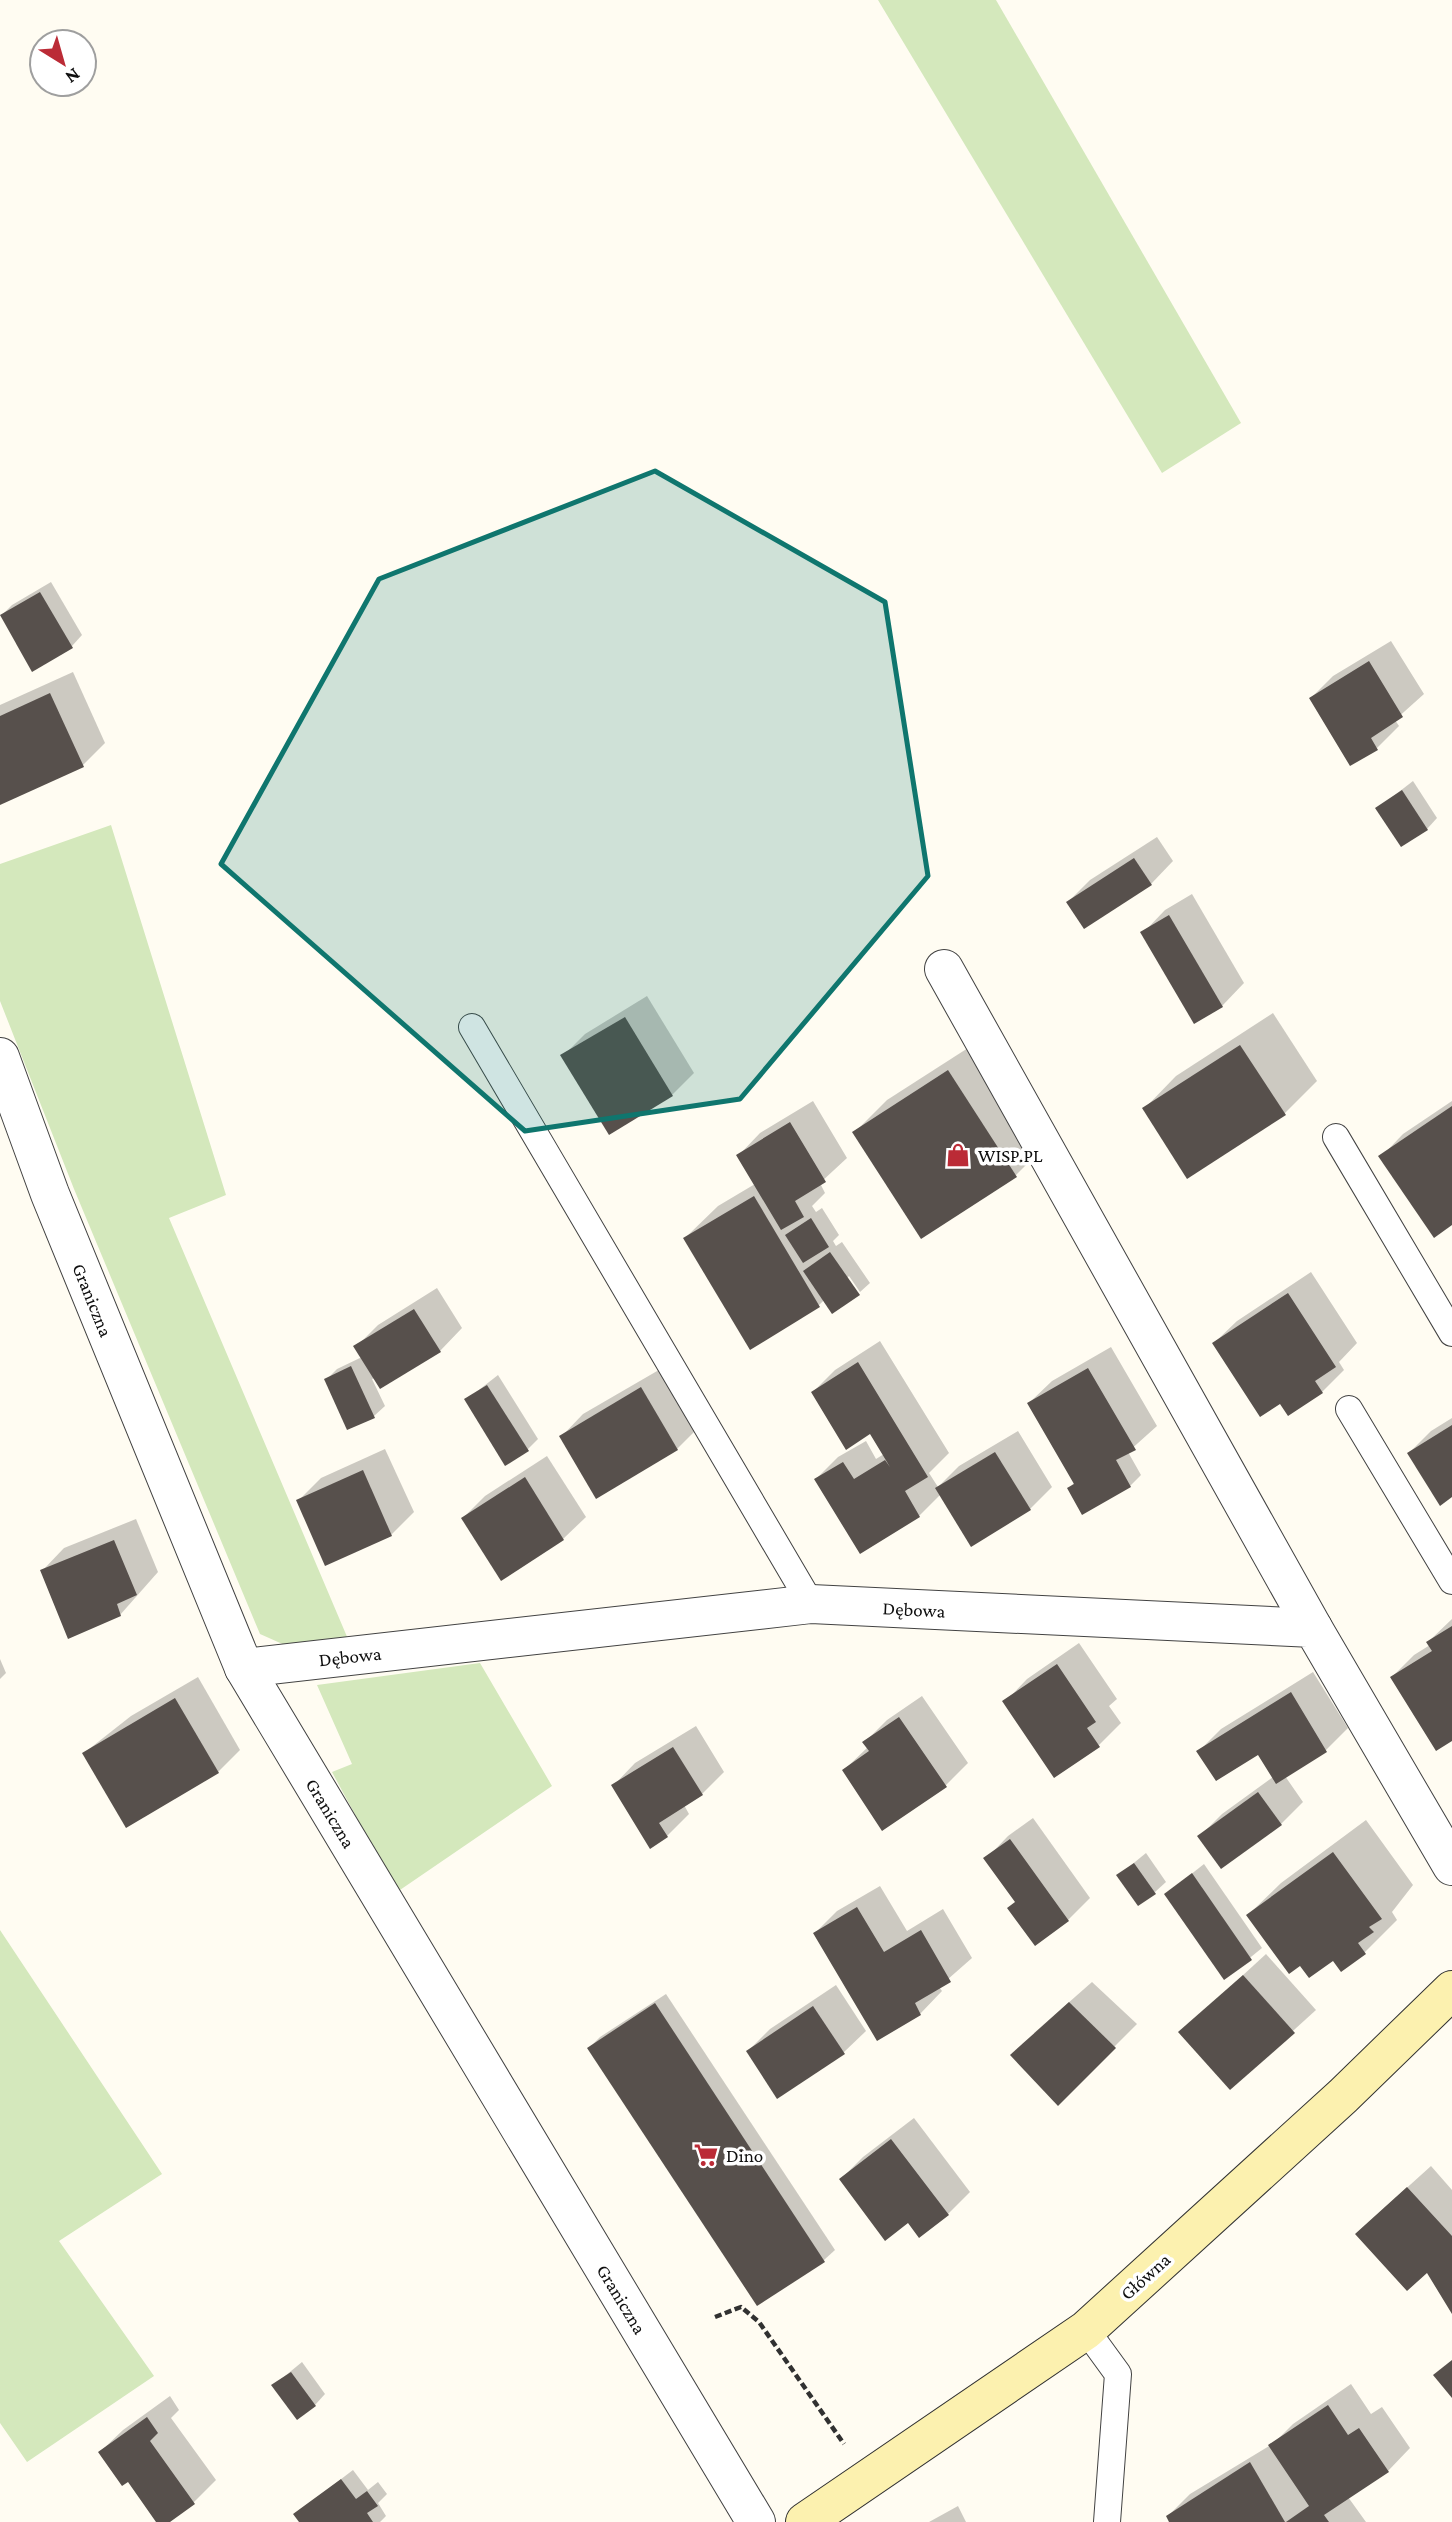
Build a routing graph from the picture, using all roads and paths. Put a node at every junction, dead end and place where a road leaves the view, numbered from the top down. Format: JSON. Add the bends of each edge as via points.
{"nodes":[{"id":1,"x":944,"y":969,"type":"dead end"},
{"id":2,"x":472,"y":1027,"type":"dead end"},
{"id":3,"x":0,"y":1058,"type":"edge"},
{"id":4,"x":1336,"y":1137,"type":"dead end"},
{"id":5,"x":1452,"y":1334,"type":"edge"},
{"id":6,"x":1349,"y":1409,"type":"dead end"},
{"id":7,"x":1452,"y":1581,"type":"edge"},
{"id":8,"x":811,"y":1604,"type":"junction"},
{"id":9,"x":1313,"y":1628,"type":"junction"},
{"id":10,"x":244,"y":1668,"type":"junction"},
{"id":11,"x":1452,"y":1866,"type":"edge"},
{"id":12,"x":1452,"y":1990,"type":"edge"},
{"id":13,"x":715,"y":2317,"type":"dead end"},
{"id":14,"x":1086,"y":2330,"type":"junction"},
{"id":15,"x":868,"y":2479,"type":"junction"},
{"id":16,"x":756,"y":2522,"type":"edge"},
{"id":17,"x":805,"y":2522,"type":"edge"},
{"id":18,"x":1107,"y":2522,"type":"edge"}],
"edges":[{"from":1,"to":9,"type":"street"},
{"from":2,"to":8,"type":"lane"},
{"from":3,"to":10,"type":"street","name":"Graniczna","via":[[50,1194]]},
{"from":4,"to":5,"type":"lane"},
{"from":6,"to":7,"type":"lane"},
{"from":8,"to":9,"type":"street","name":"Dębowa"},
{"from":8,"to":10,"type":"street","name":"Dębowa"},
{"from":9,"to":11,"type":"street"},
{"from":10,"to":16,"type":"street","name":"Graniczna"},
{"from":12,"to":14,"type":"main road","name":"Główna"},
{"from":13,"to":15,"type":"path","via":[[741,2307],[759,2322]]},
{"from":14,"to":15,"type":"main road","name":"Główna"},
{"from":14,"to":18,"type":"lane","via":[[1118,2374]]},
{"from":15,"to":17,"type":"main road","name":"Główna"}]}
